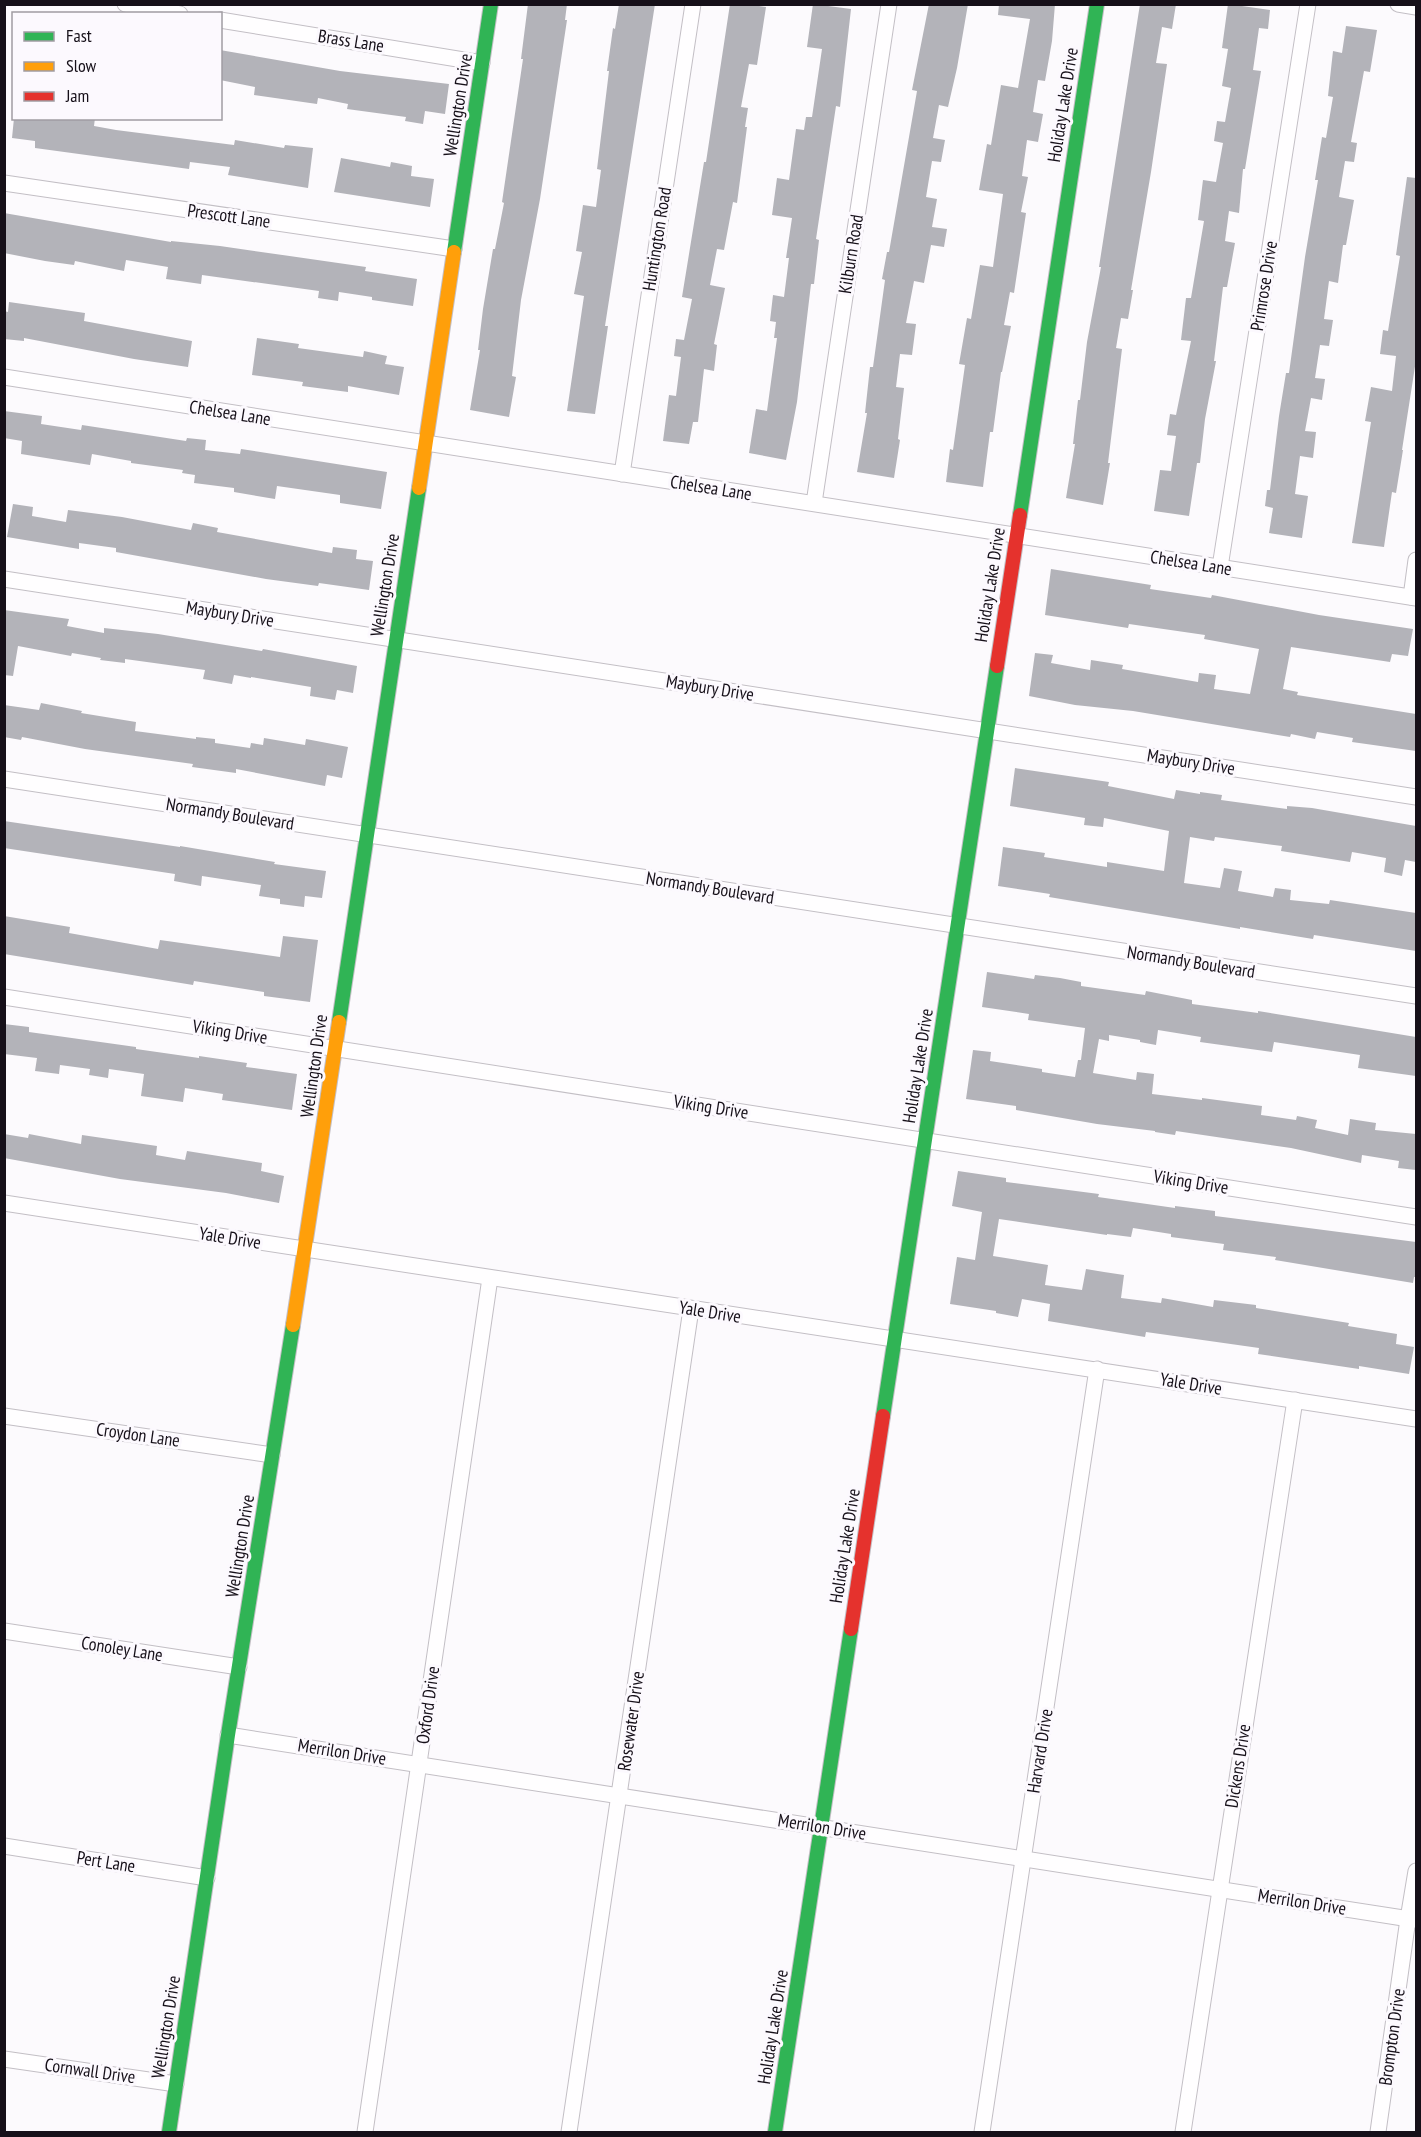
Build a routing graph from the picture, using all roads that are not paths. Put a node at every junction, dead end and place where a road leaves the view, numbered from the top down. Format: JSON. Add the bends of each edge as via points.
{"nodes":[{"id":1,"x":125,"y":4,"type":"edge"},
{"id":2,"x":491,"y":4,"type":"edge"},
{"id":3,"x":693,"y":4,"type":"edge"},
{"id":4,"x":889,"y":4,"type":"edge"},
{"id":5,"x":1097,"y":4,"type":"edge"},
{"id":6,"x":1308,"y":4,"type":"edge"},
{"id":7,"x":1398,"y":4,"type":"edge"},
{"id":8,"x":1416,"y":7,"type":"edge"},
{"id":9,"x":169,"y":12,"type":"edge"},
{"id":10,"x":222,"y":20,"type":"edge"},
{"id":11,"x":482,"y":63,"type":"junction"},
{"id":12,"x":4,"y":183,"type":"edge"},
{"id":13,"x":454,"y":249,"type":"junction"},
{"id":14,"x":4,"y":377,"type":"edge"},
{"id":15,"x":425,"y":443,"type":"junction"},
{"id":16,"x":622,"y":474,"type":"junction"},
{"id":17,"x":814,"y":503,"type":"junction"},
{"id":18,"x":1016,"y":535,"type":"junction"},
{"id":19,"x":1416,"y":560,"type":"edge"},
{"id":20,"x":1220,"y":567,"type":"junction"},
{"id":21,"x":4,"y":579,"type":"edge"},
{"id":22,"x":1414,"y":597,"type":"edge"},
{"id":23,"x":395,"y":639,"type":"junction"},
{"id":24,"x":986,"y":730,"type":"junction"},
{"id":25,"x":4,"y":779,"type":"edge"},
{"id":26,"x":1416,"y":797,"type":"edge"},
{"id":27,"x":366,"y":835,"type":"junction"},
{"id":28,"x":957,"y":926,"type":"junction"},
{"id":29,"x":1416,"y":996,"type":"edge"},
{"id":30,"x":4,"y":997,"type":"edge"},
{"id":31,"x":335,"y":1048,"type":"junction"},
{"id":32,"x":925,"y":1140,"type":"junction"},
{"id":33,"x":4,"y":1203,"type":"edge"},
{"id":34,"x":1416,"y":1217,"type":"edge"},
{"id":35,"x":305,"y":1250,"type":"junction"},
{"id":36,"x":490,"y":1278,"type":"junction"},
{"id":37,"x":691,"y":1309,"type":"junction"},
{"id":38,"x":894,"y":1340,"type":"junction"},
{"id":39,"x":1097,"y":1369,"type":"junction"},
{"id":40,"x":1295,"y":1400,"type":"junction"},
{"id":41,"x":4,"y":1416,"type":"edge"},
{"id":42,"x":1416,"y":1419,"type":"edge"},
{"id":43,"x":272,"y":1455,"type":"junction"},
{"id":44,"x":4,"y":1631,"type":"edge"},
{"id":45,"x":239,"y":1667,"type":"junction"},
{"id":46,"x":228,"y":1735,"type":"junction"},
{"id":47,"x":419,"y":1764,"type":"junction"},
{"id":48,"x":620,"y":1796,"type":"junction"},
{"id":49,"x":821,"y":1827,"type":"junction"},
{"id":50,"x":4,"y":1846,"type":"edge"},
{"id":51,"x":1024,"y":1858,"type":"junction"},
{"id":52,"x":1416,"y":1871,"type":"edge"},
{"id":53,"x":207,"y":1878,"type":"junction"},
{"id":54,"x":1219,"y":1889,"type":"junction"},
{"id":55,"x":1412,"y":1919,"type":"edge"},
{"id":56,"x":4,"y":2059,"type":"edge"},
{"id":57,"x":176,"y":2084,"type":"junction"},
{"id":58,"x":169,"y":2133,"type":"edge"},
{"id":59,"x":365,"y":2133,"type":"edge"},
{"id":60,"x":569,"y":2133,"type":"edge"},
{"id":61,"x":775,"y":2133,"type":"edge"},
{"id":62,"x":982,"y":2133,"type":"edge"},
{"id":63,"x":1183,"y":2133,"type":"edge"},
{"id":64,"x":1378,"y":2133,"type":"edge"}],
"edges":[{"from":1,"to":9,"type":"street"},
{"from":2,"to":11,"type":"street","name":"Wellington Drive"},
{"from":3,"to":16,"type":"street","name":"Huntington Road"},
{"from":4,"to":17,"type":"street","name":"Kilburn Road"},
{"from":5,"to":18,"type":"street","name":"Holiday Lake Drive"},
{"from":6,"to":20,"type":"street","name":"Primrose Drive"},
{"from":7,"to":8,"type":"street"},
{"from":10,"to":11,"type":"street","name":"Brass Lane"},
{"from":11,"to":13,"type":"street","name":"Wellington Drive"},
{"from":12,"to":13,"type":"street","name":"Prescott Lane"},
{"from":13,"to":15,"type":"street","name":"Wellington Drive"},
{"from":14,"to":15,"type":"street","name":"Chelsea Lane"},
{"from":15,"to":16,"type":"street","name":"Chelsea Lane"},
{"from":15,"to":23,"type":"street","name":"Wellington Drive"},
{"from":16,"to":17,"type":"street","name":"Chelsea Lane"},
{"from":17,"to":18,"type":"street","name":"Chelsea Lane"},
{"from":18,"to":20,"type":"street","name":"Chelsea Lane"},
{"from":18,"to":24,"type":"street","name":"Holiday Lake Drive"},
{"from":19,"to":22,"type":"street"},
{"from":20,"to":22,"type":"street","name":"Chelsea Lane"},
{"from":21,"to":23,"type":"street","name":"Maybury Drive"},
{"from":23,"to":24,"type":"street","name":"Maybury Drive"},
{"from":23,"to":27,"type":"street","name":"Wellington Drive"},
{"from":24,"to":26,"type":"street","name":"Maybury Drive"},
{"from":24,"to":28,"type":"street","name":"Holiday Lake Drive"},
{"from":25,"to":27,"type":"street","name":"Normandy Boulevard"},
{"from":27,"to":28,"type":"street","name":"Normandy Boulevard"},
{"from":27,"to":31,"type":"street","name":"Wellington Drive"},
{"from":28,"to":29,"type":"street","name":"Normandy Boulevard"},
{"from":28,"to":32,"type":"street","name":"Holiday Lake Drive"},
{"from":30,"to":31,"type":"street","name":"Viking Drive"},
{"from":31,"to":32,"type":"street","name":"Viking Drive"},
{"from":31,"to":35,"type":"street","name":"Wellington Drive"},
{"from":32,"to":34,"type":"street","name":"Viking Drive"},
{"from":32,"to":38,"type":"street","name":"Holiday Lake Drive"},
{"from":33,"to":35,"type":"street","name":"Yale Drive"},
{"from":35,"to":36,"type":"street","name":"Yale Drive"},
{"from":35,"to":43,"type":"street","name":"Wellington Drive"},
{"from":36,"to":37,"type":"street","name":"Yale Drive"},
{"from":36,"to":47,"type":"street","name":"Oxford Drive"},
{"from":37,"to":38,"type":"street","name":"Yale Drive"},
{"from":37,"to":48,"type":"street","name":"Rosewater Drive"},
{"from":38,"to":39,"type":"street","name":"Yale Drive"},
{"from":38,"to":49,"type":"street","name":"Holiday Lake Drive"},
{"from":39,"to":40,"type":"street","name":"Yale Drive"},
{"from":39,"to":51,"type":"street","name":"Harvard Drive"},
{"from":40,"to":42,"type":"street","name":"Yale Drive"},
{"from":40,"to":54,"type":"street","name":"Dickens Drive"},
{"from":41,"to":43,"type":"street","name":"Croydon Lane"},
{"from":43,"to":45,"type":"street","name":"Wellington Drive"},
{"from":44,"to":45,"type":"street","name":"Conoley Lane"},
{"from":45,"to":46,"type":"street","name":"Wellington Drive"},
{"from":46,"to":47,"type":"street","name":"Merrilon Drive"},
{"from":46,"to":53,"type":"street","name":"Wellington Drive"},
{"from":47,"to":48,"type":"street","name":"Merrilon Drive"},
{"from":47,"to":59,"type":"street","name":"Oxford Drive"},
{"from":48,"to":49,"type":"street","name":"Merrilon Drive"},
{"from":48,"to":60,"type":"street","name":"Rosewater Drive"},
{"from":49,"to":51,"type":"street","name":"Merrilon Drive"},
{"from":49,"to":61,"type":"street","name":"Holiday Lake Drive"},
{"from":50,"to":53,"type":"street","name":"Pert Lane"},
{"from":51,"to":54,"type":"street","name":"Merrilon Drive"},
{"from":51,"to":62,"type":"street","name":"Harvard Drive"},
{"from":52,"to":55,"type":"street","name":"Brompton Drive"},
{"from":53,"to":57,"type":"street","name":"Wellington Drive"},
{"from":54,"to":55,"type":"street","name":"Merrilon Drive"},
{"from":54,"to":63,"type":"street","name":"Dickens Drive"},
{"from":55,"to":64,"type":"street","name":"Brompton Drive"},
{"from":56,"to":57,"type":"street","name":"Cornwall Drive"},
{"from":57,"to":58,"type":"street","name":"Wellington Drive"}]}
